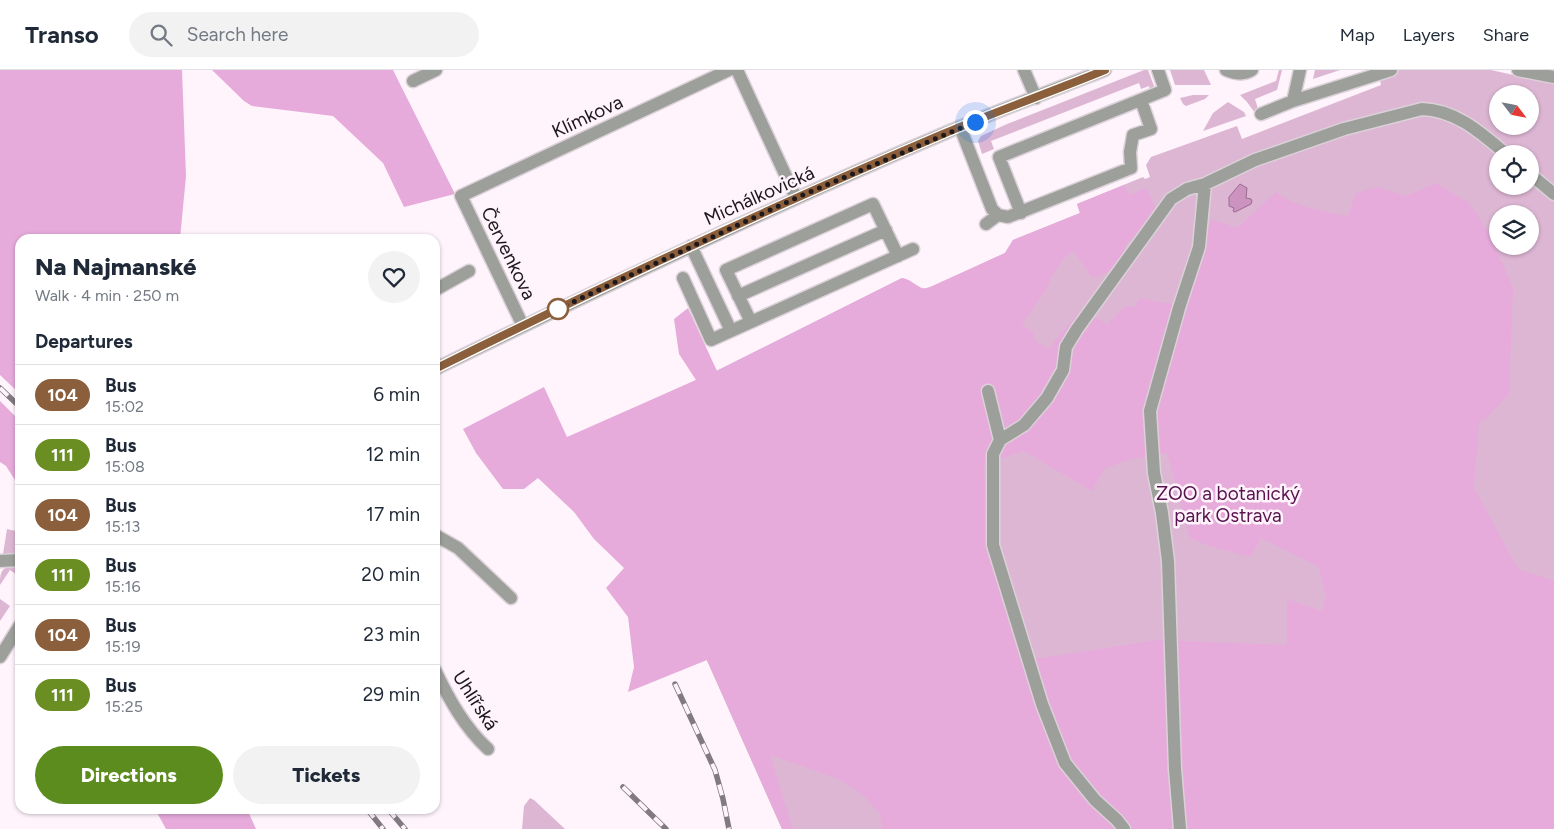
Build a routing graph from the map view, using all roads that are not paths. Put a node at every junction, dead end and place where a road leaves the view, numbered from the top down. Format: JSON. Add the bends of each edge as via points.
{"nodes":[{"id":1,"x":436,"y":70,"type":"edge"},
{"id":2,"x":729,"y":70,"type":"edge"},
{"id":3,"x":737,"y":70,"type":"edge"},
{"id":4,"x":1024,"y":70,"type":"edge"},
{"id":5,"x":1105,"y":70,"type":"edge"},
{"id":6,"x":1158,"y":70,"type":"edge"},
{"id":7,"x":1226,"y":70,"type":"edge"},
{"id":8,"x":1252,"y":70,"type":"edge"},
{"id":9,"x":1300,"y":70,"type":"edge"},
{"id":10,"x":1391,"y":70,"type":"edge"},
{"id":11,"x":1518,"y":70,"type":"edge"},
{"id":12,"x":1549,"y":74,"type":"edge"},
{"id":13,"x":412,"y":81,"type":"dead end"},
{"id":14,"x":1036,"y":98,"type":"junction"},
{"id":15,"x":1141,"y":100,"type":"junction"},
{"id":16,"x":1294,"y":101,"type":"junction"},
{"id":17,"x":1260,"y":114,"type":"dead end"},
{"id":18,"x":960,"y":128,"type":"junction"},
{"id":19,"x":1495,"y":145,"type":"edge"},
{"id":20,"x":1539,"y":182,"type":"edge"},
{"id":21,"x":1205,"y":184,"type":"junction"},
{"id":22,"x":1554,"y":194,"type":"edge"},
{"id":23,"x":461,"y":196,"type":"joint"},
{"id":24,"x":796,"y":198,"type":"junction"},
{"id":25,"x":1021,"y":213,"type":"junction"},
{"id":26,"x":998,"y":215,"type":"junction"},
{"id":27,"x":986,"y":224,"type":"dead end"},
{"id":28,"x":886,"y":230,"type":"junction"},
{"id":29,"x":691,"y":246,"type":"junction"},
{"id":30,"x":913,"y":249,"type":"dead end"},
{"id":31,"x":898,"y":256,"type":"junction"},
{"id":32,"x":469,"y":271,"type":"dead end"},
{"id":33,"x":683,"y":278,"type":"dead end"},
{"id":34,"x":440,"y":287,"type":"edge"},
{"id":35,"x":738,"y":296,"type":"junction"},
{"id":36,"x":751,"y":322,"type":"junction"},
{"id":37,"x":523,"y":326,"type":"junction"},
{"id":38,"x":731,"y":331,"type":"junction"},
{"id":39,"x":440,"y":367,"type":"edge"},
{"id":40,"x":988,"y":391,"type":"dead end"},
{"id":41,"x":1000,"y":440,"type":"junction"},
{"id":42,"x":440,"y":537,"type":"edge"},
{"id":43,"x":0,"y":560,"type":"edge"},
{"id":44,"x":15,"y":560,"type":"edge"},
{"id":45,"x":511,"y":598,"type":"dead end"},
{"id":46,"x":15,"y":633,"type":"edge"},
{"id":47,"x":2,"y":654,"type":"edge"},
{"id":48,"x":440,"y":680,"type":"edge"},
{"id":49,"x":488,"y":749,"type":"dead end"},
{"id":50,"x":1124,"y":829,"type":"edge"},
{"id":51,"x":1180,"y":829,"type":"edge"}],
"edges":[{"from":1,"to":13,"type":"street"},
{"from":2,"to":23,"type":"street","name":"Klímkova"},
{"from":3,"to":24,"type":"street"},
{"from":4,"to":14,"type":"street"},
{"from":5,"to":14,"type":"street","name":"Michálkovická"},
{"from":6,"to":15,"type":"street","via":[[1165,90]]},
{"from":7,"to":8,"type":"street","via":[[1244,74]]},
{"from":9,"to":16,"type":"street"},
{"from":10,"to":16,"type":"street"},
{"from":11,"to":12,"type":"street"},
{"from":14,"to":18,"type":"street","name":"Michálkovická"},
{"from":15,"to":25,"type":"street","via":[[1151,129],[1133,136],[1131,168]]},
{"from":15,"to":25,"type":"street","via":[[999,158]]},
{"from":16,"to":17,"type":"street"},
{"from":18,"to":24,"type":"street","name":"Michálkovická"},
{"from":18,"to":26,"type":"street","via":[[992,209]]},
{"from":19,"to":21,"type":"street","via":[[1474,128],[1447,113],[1422,109],[1344,129],[1288,148]]},
{"from":20,"to":22,"type":"street"},
{"from":21,"to":41,"type":"street","via":[[1187,189],[1171,199],[1077,329],[1066,347],[1063,370],[1047,398],[1024,425]]},
{"from":21,"to":51,"type":"street","via":[[1199,247],[1150,411],[1154,473],[1168,561]]},
{"from":23,"to":37,"type":"street","name":"Červenkova"},
{"from":24,"to":29,"type":"street","name":"Michálkovická"},
{"from":25,"to":26,"type":"street"},
{"from":26,"to":27,"type":"street"},
{"from":28,"to":31,"type":"street"},
{"from":28,"to":35,"type":"street"},
{"from":28,"to":35,"type":"street","via":[[873,204],[726,270]]},
{"from":29,"to":37,"type":"street","name":"Michálkovická"},
{"from":29,"to":38,"type":"street"},
{"from":30,"to":31,"type":"street"},
{"from":31,"to":36,"type":"street"},
{"from":32,"to":34,"type":"street"},
{"from":33,"to":38,"type":"street","via":[[711,340]]},
{"from":35,"to":36,"type":"street"},
{"from":36,"to":38,"type":"street"},
{"from":37,"to":39,"type":"street","name":"Michálkovická"},
{"from":40,"to":41,"type":"street"},
{"from":41,"to":50,"type":"street","via":[[993,454],[993,545],[1042,704],[1065,763]]},
{"from":42,"to":45,"type":"street","via":[[458,548]]},
{"from":43,"to":44,"type":"street"},
{"from":46,"to":47,"type":"street"},
{"from":48,"to":49,"type":"street","name":"Uhlířská","via":[[450,701],[476,738]]}]}
